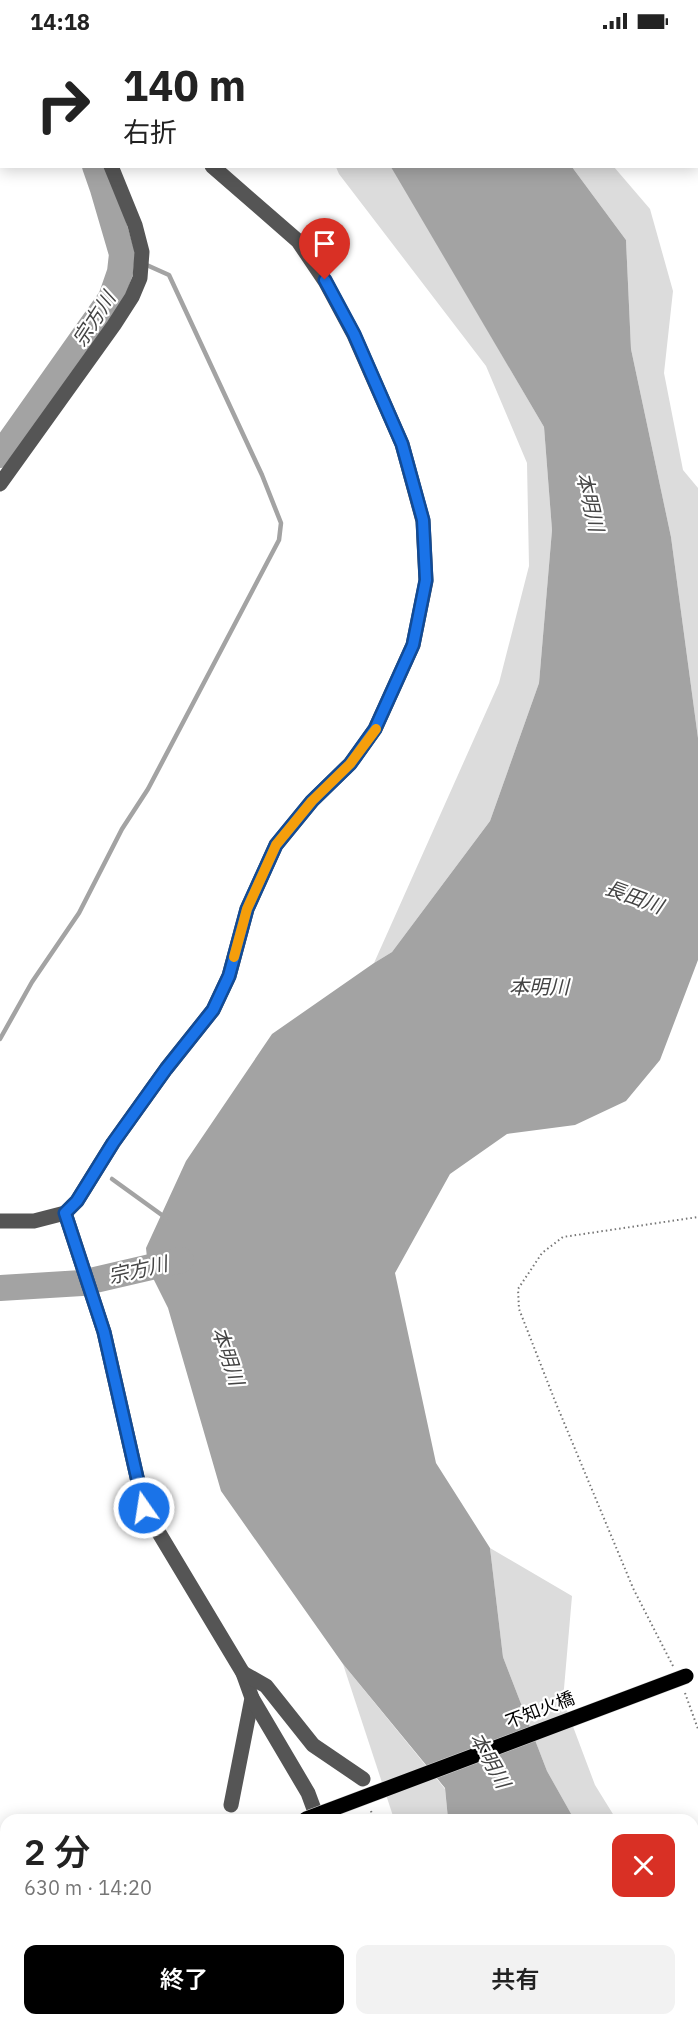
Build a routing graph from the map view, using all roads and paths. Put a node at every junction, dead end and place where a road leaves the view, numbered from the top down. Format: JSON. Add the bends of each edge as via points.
{"nodes":[{"id":1,"x":112,"y":168,"type":"edge"},
{"id":2,"x":214,"y":168,"type":"edge"},
{"id":3,"x":0,"y":484,"type":"edge"},
{"id":4,"x":65,"y":1213,"type":"junction"},
{"id":5,"x":698,"y":1217,"type":"edge"},
{"id":6,"x":0,"y":1221,"type":"edge"},
{"id":7,"x":243,"y":1673,"type":"junction"},
{"id":8,"x":685,"y":1676,"type":"edge"},
{"id":9,"x":252,"y":1698,"type":"junction"},
{"id":10,"x":698,"y":1729,"type":"edge"},
{"id":11,"x":363,"y":1779,"type":"dead end"},
{"id":12,"x":231,"y":1805,"type":"dead end"},
{"id":13,"x":316,"y":1814,"type":"edge"},
{"id":14,"x":318,"y":1814,"type":"edge"}],
"edges":[{"from":1,"to":3,"type":"street","via":[[142,252],[140,278],[114,325]]},
{"from":2,"to":4,"type":"street","via":[[298,241],[325,280],[354,334],[402,444],[423,520],[426,580],[413,645],[375,729],[350,764],[312,801],[276,845],[247,909],[229,976],[213,1010],[166,1069]]},
{"from":4,"to":6,"type":"street","via":[[34,1221]]},
{"from":4,"to":7,"type":"street","via":[[104,1332],[144,1508]]},
{"from":5,"to":8,"type":"path","via":[[563,1237],[542,1252],[518,1289],[519,1309],[633,1588]]},
{"from":7,"to":9,"type":"street"},
{"from":7,"to":11,"type":"street","via":[[266,1686],[313,1745]]},
{"from":8,"to":10,"type":"path"},
{"from":8,"to":14,"type":"main road","name":"不知火橋","bridge":true},
{"from":9,"to":12,"type":"street"},
{"from":9,"to":13,"type":"street","via":[[308,1793]]}]}
